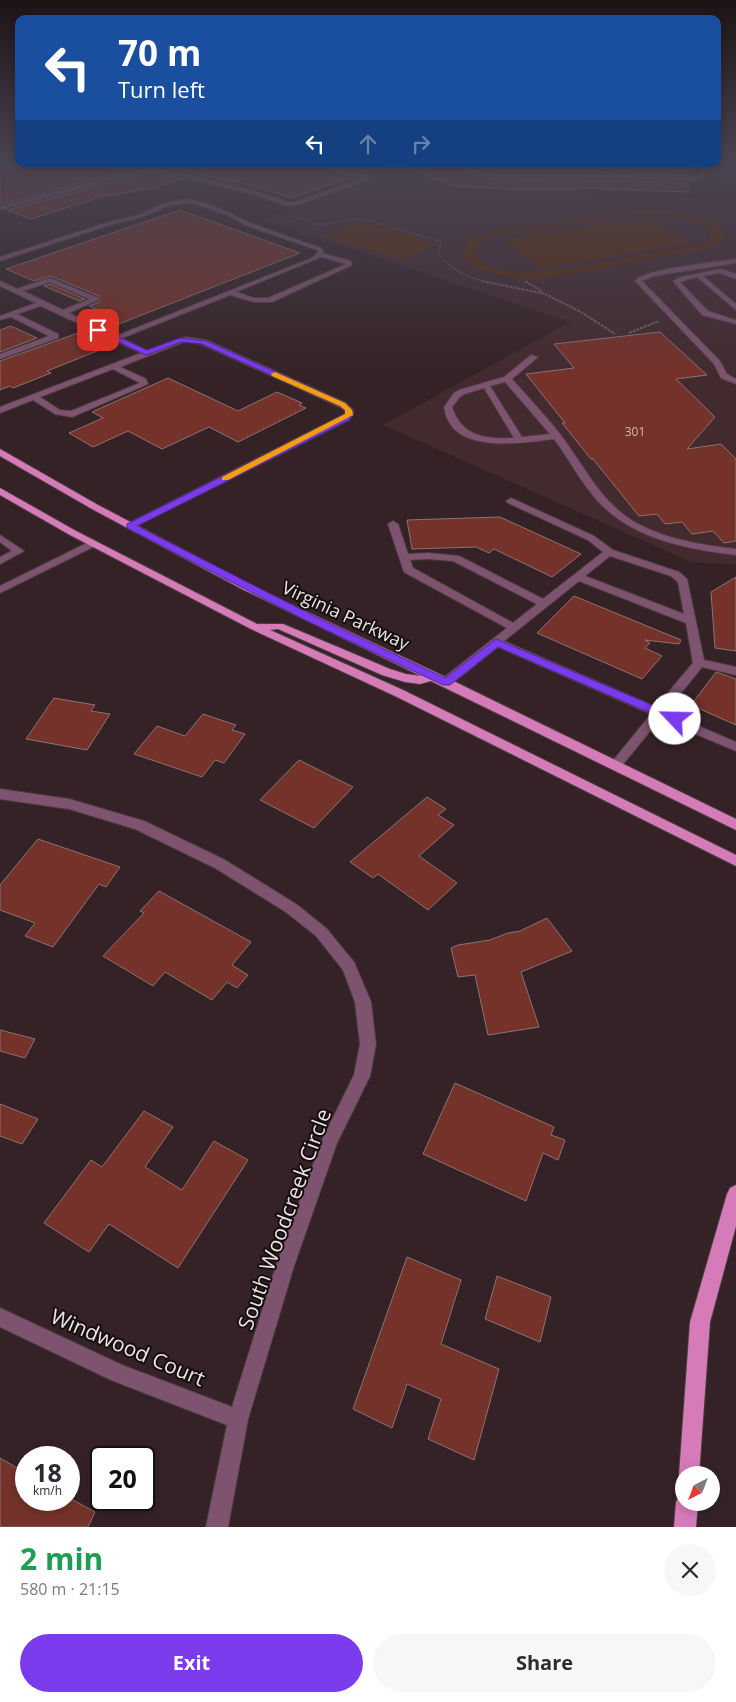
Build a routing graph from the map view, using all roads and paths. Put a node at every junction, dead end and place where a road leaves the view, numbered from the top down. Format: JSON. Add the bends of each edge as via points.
{"nodes":[{"id":1,"x":79,"y":233,"type":"edge"},
{"id":2,"x":273,"y":233,"type":"edge"},
{"id":3,"x":412,"y":233,"type":"edge"},
{"id":4,"x":321,"y":255,"type":"junction"},
{"id":5,"x":0,"y":259,"type":"edge"},
{"id":6,"x":736,"y":261,"type":"edge"},
{"id":7,"x":698,"y":275,"type":"junction"},
{"id":8,"x":736,"y":276,"type":"edge"},
{"id":9,"x":525,"y":282,"type":"dead end"},
{"id":10,"x":0,"y":283,"type":"edge"},
{"id":11,"x":17,"y":291,"type":"junction"},
{"id":12,"x":231,"y":292,"type":"junction"},
{"id":13,"x":546,"y":294,"type":"junction"},
{"id":14,"x":42,"y":303,"type":"junction"},
{"id":15,"x":736,"y":308,"type":"edge"},
{"id":16,"x":63,"y":313,"type":"junction"},
{"id":17,"x":10,"y":314,"type":"junction"},
{"id":18,"x":0,"y":318,"type":"edge"},
{"id":19,"x":665,"y":319,"type":"dead end"},
{"id":20,"x":736,"y":327,"type":"edge"},
{"id":21,"x":629,"y":333,"type":"dead end"},
{"id":22,"x":615,"y":334,"type":"dead end"},
{"id":23,"x":116,"y":338,"type":"junction"},
{"id":24,"x":146,"y":353,"type":"junction"},
{"id":25,"x":0,"y":357,"type":"edge"},
{"id":26,"x":534,"y":357,"type":"dead end"},
{"id":27,"x":113,"y":366,"type":"junction"},
{"id":28,"x":507,"y":379,"type":"junction"},
{"id":29,"x":736,"y":382,"type":"edge"},
{"id":30,"x":485,"y":384,"type":"junction"},
{"id":31,"x":34,"y":397,"type":"junction"},
{"id":32,"x":2,"y":408,"type":"edge"},
{"id":33,"x":557,"y":436,"type":"junction"},
{"id":34,"x":520,"y":441,"type":"junction"},
{"id":35,"x":0,"y":452,"type":"edge"},
{"id":36,"x":0,"y":462,"type":"edge"},
{"id":37,"x":59,"y":486,"type":"junction"},
{"id":38,"x":0,"y":491,"type":"edge"},
{"id":39,"x":511,"y":501,"type":"dead end"},
{"id":40,"x":393,"y":524,"type":"dead end"},
{"id":41,"x":130,"y":526,"type":"junction"},
{"id":42,"x":0,"y":538,"type":"edge"},
{"id":43,"x":94,"y":543,"type":"junction"},
{"id":44,"x":609,"y":552,"type":"junction"},
{"id":45,"x":736,"y":552,"type":"edge"},
{"id":46,"x":404,"y":557,"type":"junction"},
{"id":47,"x":0,"y":560,"type":"edge"},
{"id":48,"x":578,"y":577,"type":"junction"},
{"id":49,"x":0,"y":589,"type":"edge"},
{"id":50,"x":544,"y":604,"type":"junction"},
{"id":51,"x":691,"y":622,"type":"junction"},
{"id":52,"x":255,"y":627,"type":"junction"},
{"id":53,"x":515,"y":628,"type":"junction"},
{"id":54,"x":496,"y":642,"type":"junction"},
{"id":55,"x":699,"y":663,"type":"junction"},
{"id":56,"x":736,"y":671,"type":"edge"},
{"id":57,"x":433,"y":676,"type":"junction"},
{"id":58,"x":446,"y":682,"type":"junction"},
{"id":59,"x":659,"y":712,"type":"junction"},
{"id":60,"x":736,"y":747,"type":"edge"},
{"id":61,"x":616,"y":765,"type":"junction"},
{"id":62,"x":0,"y":794,"type":"edge"},
{"id":63,"x":736,"y":825,"type":"edge"},
{"id":64,"x":736,"y":861,"type":"edge"},
{"id":65,"x":736,"y":1194,"type":"edge"},
{"id":66,"x":0,"y":1316,"type":"edge"},
{"id":67,"x":238,"y":1419,"type":"junction"},
{"id":68,"x":690,"y":1466,"type":"edge"},
{"id":69,"x":686,"y":1511,"type":"edge"},
{"id":70,"x":217,"y":1527,"type":"edge"},
{"id":71,"x":685,"y":1527,"type":"edge"}],
"edges":[{"from":1,"to":5,"type":"street"},
{"from":2,"to":4,"type":"street","via":[[319,249]]},
{"from":3,"to":13,"type":"path","via":[[441,242],[438,252],[442,262],[459,273]]},
{"from":4,"to":12,"type":"street"},
{"from":4,"to":12,"type":"street","via":[[345,260],[349,265],[269,300],[250,299]]},
{"from":6,"to":29,"type":"street","via":[[653,274],[638,281],[717,363],[724,376]]},
{"from":7,"to":8,"type":"street","via":[[720,271]]},
{"from":7,"to":15,"type":"street"},
{"from":7,"to":20,"type":"street","via":[[678,279],[677,284],[706,313]]},
{"from":9,"to":13,"type":"path"},
{"from":10,"to":11,"type":"street"},
{"from":11,"to":14,"type":"street"},
{"from":11,"to":16,"type":"street","via":[[50,280],[96,299]]},
{"from":12,"to":23,"type":"street"},
{"from":13,"to":22,"type":"path"},
{"from":14,"to":16,"type":"street"},
{"from":14,"to":17,"type":"street"},
{"from":16,"to":23,"type":"street"},
{"from":17,"to":18,"type":"street"},
{"from":17,"to":25,"type":"street","via":[[55,336]]},
{"from":19,"to":21,"type":"path"},
{"from":23,"to":24,"type":"street"},
{"from":24,"to":27,"type":"street"},
{"from":24,"to":41,"type":"street","via":[[180,340],[203,342],[343,405],[350,412],[346,418]]},
{"from":26,"to":28,"type":"street"},
{"from":27,"to":31,"type":"street"},
{"from":27,"to":31,"type":"street","via":[[144,384],[72,414],[58,412]]},
{"from":28,"to":30,"type":"street"},
{"from":28,"to":33,"type":"street"},
{"from":30,"to":34,"type":"street"},
{"from":30,"to":34,"type":"street","via":[[462,392],[450,402],[448,411],[454,422],[476,437],[501,442]]},
{"from":31,"to":32,"type":"street"},
{"from":33,"to":34,"type":"street"},
{"from":33,"to":45,"type":"street","via":[[600,499],[627,520],[667,539]]},
{"from":35,"to":37,"type":"main road","name":"Virginia Parkway"},
{"from":36,"to":37,"type":"main road","via":[[38,482]]},
{"from":37,"to":41,"type":"main road","name":"Virginia Parkway"},
{"from":38,"to":43,"type":"main road"},
{"from":39,"to":44,"type":"street","via":[[591,538]]},
{"from":40,"to":46,"type":"street"},
{"from":41,"to":57,"type":"main road","name":"Virginia Parkway","via":[[318,622]]},
{"from":42,"to":47,"type":"street","via":[[19,551]]},
{"from":43,"to":49,"type":"street"},
{"from":43,"to":52,"type":"main road"},
{"from":44,"to":48,"type":"street"},
{"from":44,"to":51,"type":"street","via":[[679,577],[683,581]]},
{"from":46,"to":50,"type":"street","via":[[455,558]]},
{"from":46,"to":53,"type":"street","via":[[411,572]]},
{"from":48,"to":50,"type":"street"},
{"from":48,"to":51,"type":"street"},
{"from":50,"to":53,"type":"street"},
{"from":51,"to":55,"type":"street"},
{"from":52,"to":57,"type":"main road","via":[[279,626],[405,678],[420,680]]},
{"from":52,"to":64,"type":"main road","via":[[399,693]]},
{"from":53,"to":54,"type":"street"},
{"from":54,"to":58,"type":"street"},
{"from":54,"to":59,"type":"street"},
{"from":55,"to":56,"type":"street"},
{"from":55,"to":59,"type":"street"},
{"from":57,"to":58,"type":"main road","name":"Virginia Parkway"},
{"from":58,"to":61,"type":"main road","name":"Virginia Parkway"},
{"from":59,"to":60,"type":"street"},
{"from":59,"to":61,"type":"street"},
{"from":61,"to":63,"type":"main road","name":"Virginia Parkway"},
{"from":62,"to":67,"type":"street","name":"South Woodcreek Circle","via":[[69,804],[139,825],[220,864],[291,908],[321,932],[349,967],[363,1002],[368,1044],[362,1076],[330,1140],[285,1266]]},
{"from":65,"to":68,"type":"main road","via":[[700,1322]]},
{"from":66,"to":67,"type":"street","name":"Windwood Court","via":[[118,1373]]},
{"from":67,"to":70,"type":"street","name":"South Woodcreek Circle"},
{"from":69,"to":71,"type":"main road"}]}
